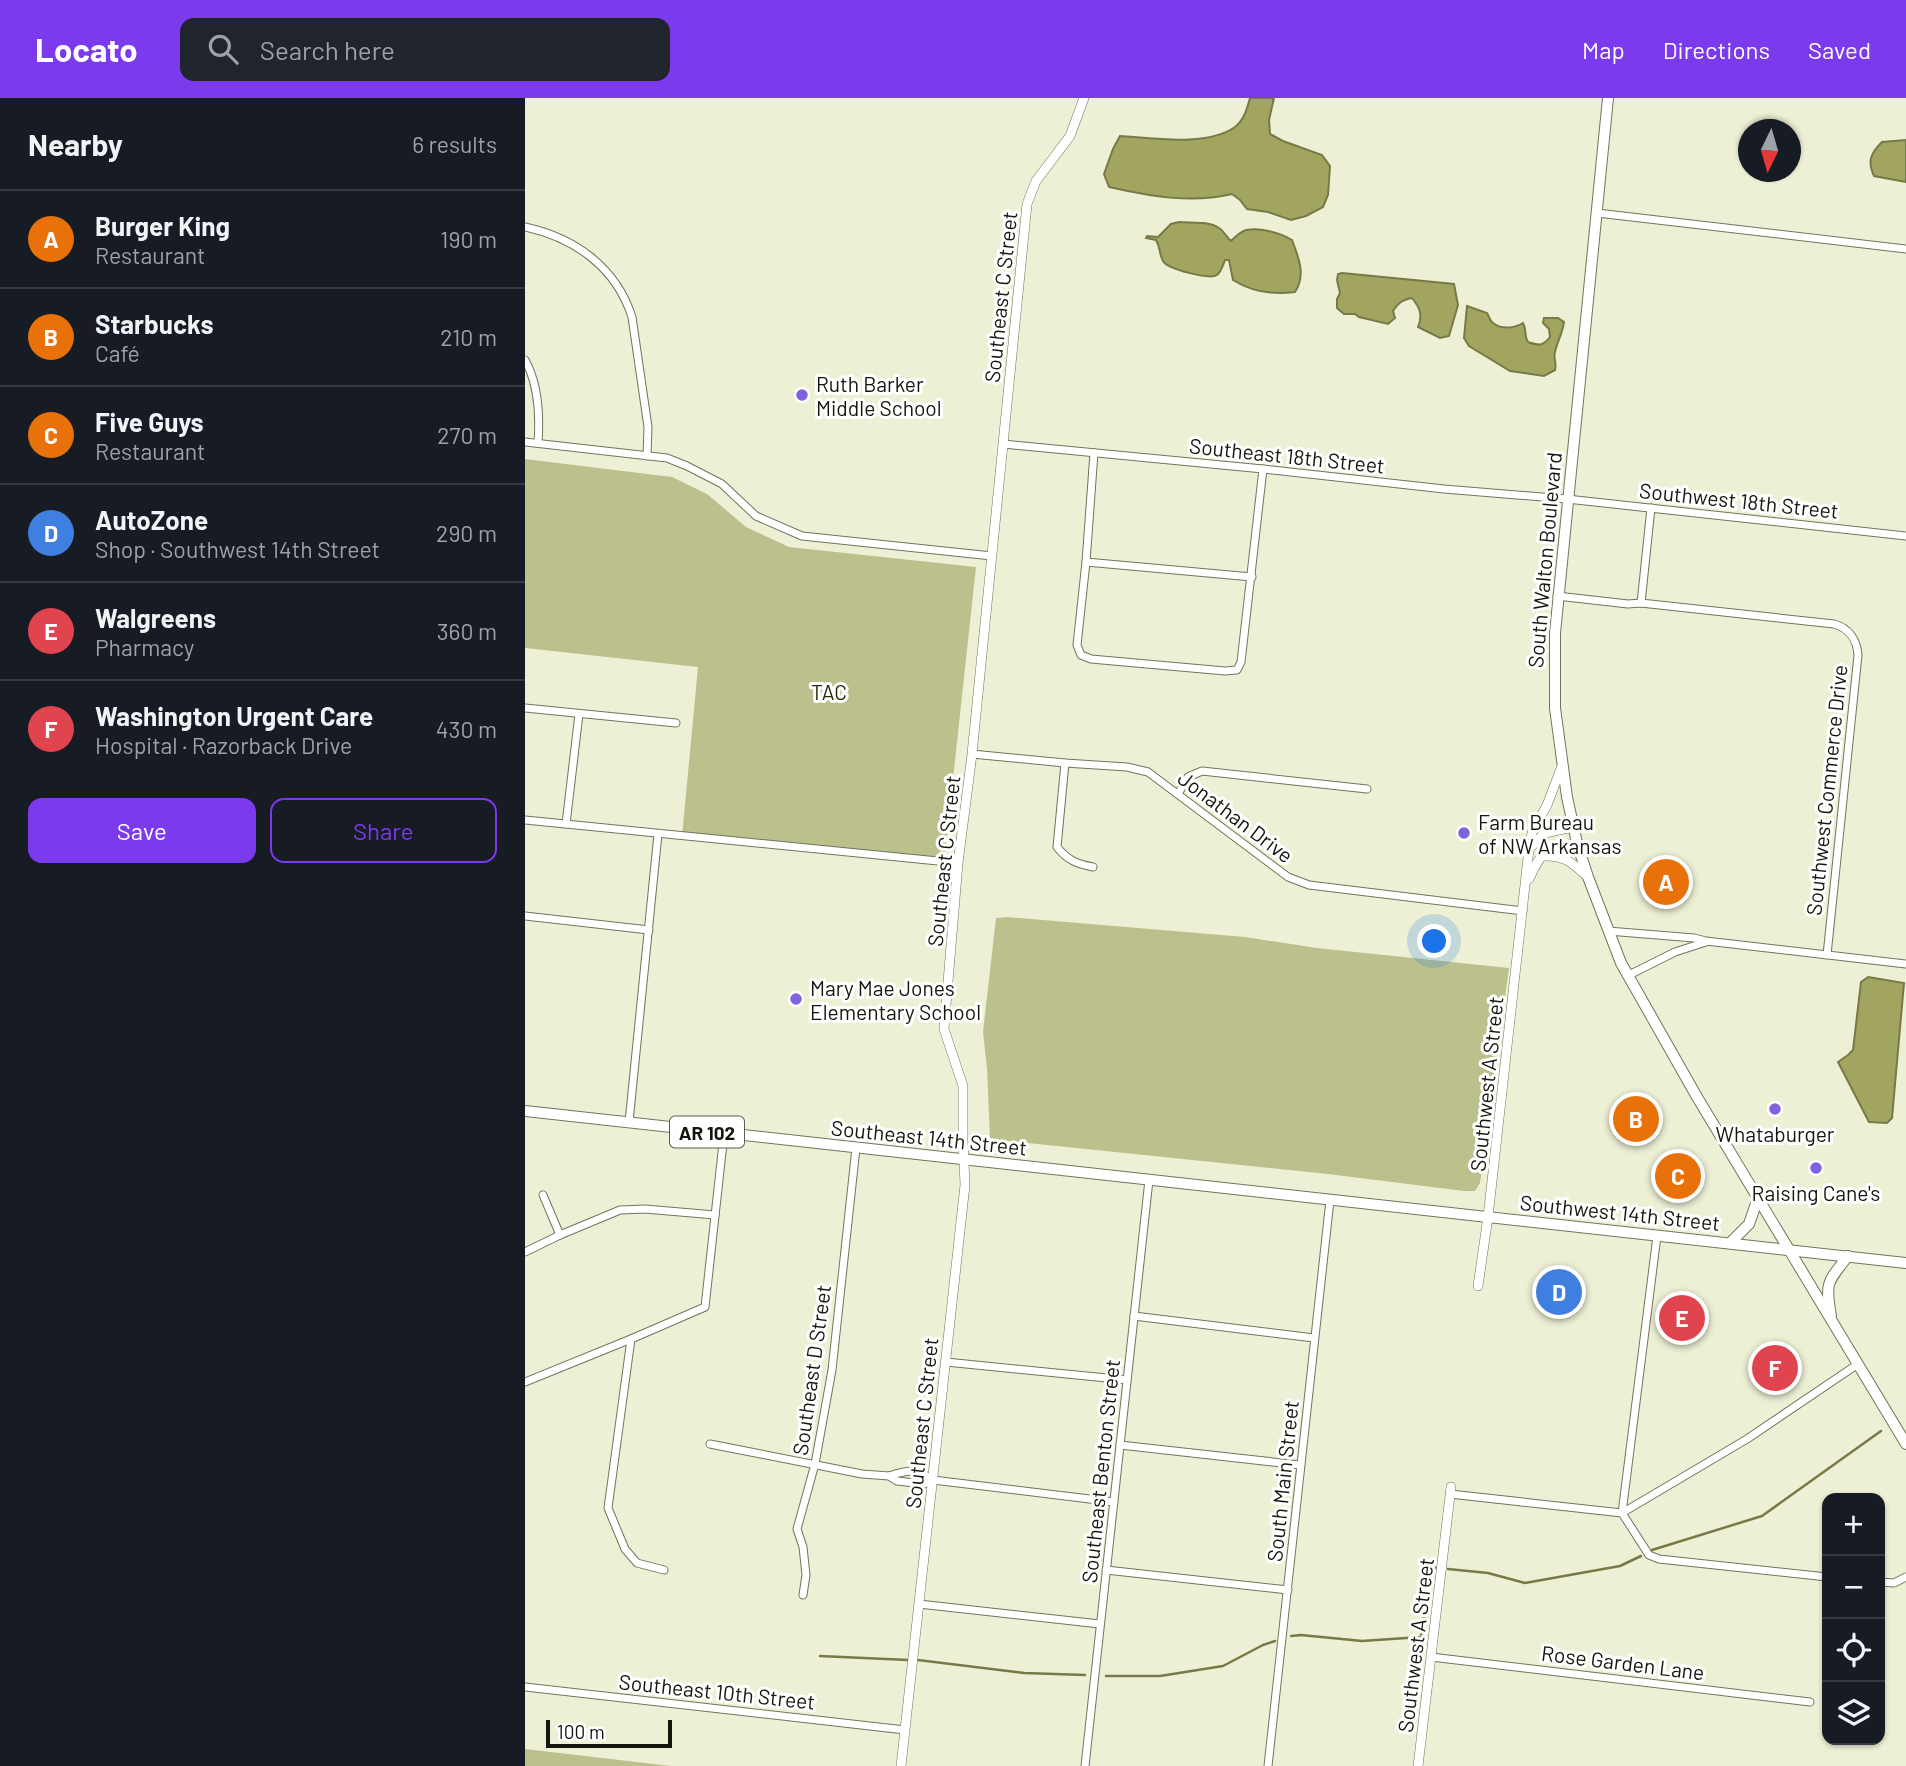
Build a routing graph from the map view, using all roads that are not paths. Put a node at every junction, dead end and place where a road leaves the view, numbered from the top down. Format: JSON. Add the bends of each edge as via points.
{"nodes":[{"id":1,"x":1084,"y":98,"type":"edge"},
{"id":2,"x":1608,"y":98,"type":"edge"},
{"id":3,"x":1597,"y":213,"type":"junction"},
{"id":4,"x":525,"y":227,"type":"edge"},
{"id":5,"x":1906,"y":248,"type":"edge"},
{"id":6,"x":525,"y":360,"type":"edge"},
{"id":7,"x":525,"y":442,"type":"edge"},
{"id":8,"x":538,"y":443,"type":"junction"},
{"id":9,"x":1003,"y":444,"type":"junction"},
{"id":10,"x":1094,"y":453,"type":"junction"},
{"id":11,"x":647,"y":456,"type":"junction"},
{"id":12,"x":1263,"y":469,"type":"junction"},
{"id":13,"x":1567,"y":499,"type":"junction"},
{"id":14,"x":1651,"y":508,"type":"junction"},
{"id":15,"x":1906,"y":536,"type":"edge"},
{"id":16,"x":992,"y":556,"type":"junction"},
{"id":17,"x":1086,"y":562,"type":"junction"},
{"id":18,"x":1252,"y":577,"type":"junction"},
{"id":19,"x":1557,"y":596,"type":"junction"},
{"id":20,"x":1641,"y":603,"type":"junction"},
{"id":21,"x":525,"y":708,"type":"edge"},
{"id":22,"x":579,"y":714,"type":"junction"},
{"id":23,"x":676,"y":723,"type":"dead end"},
{"id":24,"x":972,"y":754,"type":"junction"},
{"id":25,"x":1065,"y":763,"type":"junction"},
{"id":26,"x":1562,"y":766,"type":"junction"},
{"id":27,"x":1367,"y":789,"type":"dead end"},
{"id":28,"x":1178,"y":794,"type":"junction"},
{"id":29,"x":525,"y":820,"type":"edge"},
{"id":30,"x":566,"y":824,"type":"junction"},
{"id":31,"x":1573,"y":827,"type":"junction"},
{"id":32,"x":658,"y":834,"type":"junction"},
{"id":33,"x":1577,"y":843,"type":"junction"},
{"id":34,"x":1529,"y":849,"type":"junction"},
{"id":35,"x":1542,"y":856,"type":"junction"},
{"id":36,"x":958,"y":863,"type":"junction"},
{"id":37,"x":1093,"y":867,"type":"dead end"},
{"id":38,"x":1588,"y":877,"type":"junction"},
{"id":39,"x":1525,"y":887,"type":"junction"},
{"id":40,"x":1523,"y":911,"type":"junction"},
{"id":41,"x":525,"y":916,"type":"edge"},
{"id":42,"x":649,"y":930,"type":"junction"},
{"id":43,"x":1607,"y":931,"type":"junction"},
{"id":44,"x":1706,"y":942,"type":"junction"},
{"id":45,"x":1827,"y":955,"type":"junction"},
{"id":46,"x":1906,"y":964,"type":"edge"},
{"id":47,"x":1627,"y":976,"type":"junction"},
{"id":48,"x":525,"y":1111,"type":"edge"},
{"id":49,"x":629,"y":1122,"type":"junction"},
{"id":50,"x":725,"y":1134,"type":"junction"},
{"id":51,"x":856,"y":1148,"type":"junction"},
{"id":52,"x":964,"y":1160,"type":"junction"},
{"id":53,"x":1149,"y":1180,"type":"junction"},
{"id":54,"x":543,"y":1195,"type":"dead end"},
{"id":55,"x":1758,"y":1198,"type":"junction"},
{"id":56,"x":1330,"y":1200,"type":"junction"},
{"id":57,"x":715,"y":1215,"type":"junction"},
{"id":58,"x":1488,"y":1217,"type":"junction"},
{"id":59,"x":560,"y":1234,"type":"junction"},
{"id":60,"x":1657,"y":1236,"type":"junction"},
{"id":61,"x":1730,"y":1243,"type":"junction"},
{"id":62,"x":1790,"y":1250,"type":"junction"},
{"id":63,"x":525,"y":1252,"type":"edge"},
{"id":64,"x":1847,"y":1256,"type":"junction"},
{"id":65,"x":1906,"y":1263,"type":"edge"},
{"id":66,"x":1478,"y":1286,"type":"dead end"},
{"id":67,"x":1134,"y":1316,"type":"junction"},
{"id":68,"x":1832,"y":1322,"type":"junction"},
{"id":69,"x":1314,"y":1338,"type":"junction"},
{"id":70,"x":631,"y":1339,"type":"junction"},
{"id":71,"x":946,"y":1362,"type":"junction"},
{"id":72,"x":1858,"y":1364,"type":"junction"},
{"id":73,"x":1127,"y":1380,"type":"junction"},
{"id":74,"x":525,"y":1382,"type":"edge"},
{"id":75,"x":710,"y":1444,"type":"dead end"},
{"id":76,"x":1906,"y":1444,"type":"edge"},
{"id":77,"x":1120,"y":1445,"type":"junction"},
{"id":78,"x":815,"y":1464,"type":"junction"},
{"id":79,"x":1300,"y":1465,"type":"junction"},
{"id":80,"x":933,"y":1480,"type":"junction"},
{"id":81,"x":1451,"y":1491,"type":"joint"},
{"id":82,"x":1114,"y":1502,"type":"junction"},
{"id":83,"x":1622,"y":1513,"type":"junction"},
{"id":84,"x":664,"y":1570,"type":"dead end"},
{"id":85,"x":1106,"y":1570,"type":"junction"},
{"id":86,"x":1822,"y":1576,"type":"edge"},
{"id":87,"x":1906,"y":1577,"type":"edge"},
{"id":88,"x":1885,"y":1582,"type":"edge"},
{"id":89,"x":1288,"y":1590,"type":"junction"},
{"id":90,"x":803,"y":1595,"type":"dead end"},
{"id":91,"x":919,"y":1604,"type":"junction"},
{"id":92,"x":1100,"y":1624,"type":"junction"},
{"id":93,"x":1431,"y":1657,"type":"junction"},
{"id":94,"x":525,"y":1687,"type":"edge"},
{"id":95,"x":1810,"y":1702,"type":"dead end"},
{"id":96,"x":905,"y":1730,"type":"junction"},
{"id":97,"x":901,"y":1766,"type":"edge"},
{"id":98,"x":1085,"y":1766,"type":"edge"},
{"id":99,"x":1268,"y":1766,"type":"edge"},
{"id":100,"x":1418,"y":1766,"type":"edge"}],
"edges":[{"from":1,"to":9,"type":"street","name":"Southeast C Street","via":[[1070,136],[1035,181],[1027,204]]},
{"from":2,"to":3,"type":"main road","name":"South Walton Boulevard"},
{"from":3,"to":5,"type":"street"},
{"from":3,"to":13,"type":"main road","name":"South Walton Boulevard"},
{"from":4,"to":11,"type":"street","via":[[563,238],[610,275],[623,294],[632,317],[648,427]]},
{"from":6,"to":8,"type":"street","via":[[533,373],[540,414]]},
{"from":7,"to":8,"type":"street"},
{"from":8,"to":11,"type":"street"},
{"from":9,"to":10,"type":"street","name":"Southeast 18th Street"},
{"from":9,"to":16,"type":"street","name":"Southeast C Street"},
{"from":10,"to":12,"type":"street","name":"Southeast 18th Street"},
{"from":10,"to":17,"type":"street"},
{"from":11,"to":16,"type":"street","via":[[667,458],[698,471],[722,484],[756,516],[802,536]]},
{"from":12,"to":13,"type":"street","name":"Southeast 18th Street"},
{"from":12,"to":18,"type":"street"},
{"from":13,"to":14,"type":"street","name":"Southwest 18th Street"},
{"from":13,"to":19,"type":"main road","name":"South Walton Boulevard"},
{"from":14,"to":15,"type":"street","name":"Southwest 18th Street"},
{"from":14,"to":20,"type":"street"},
{"from":16,"to":24,"type":"street","name":"Southeast C Street"},
{"from":17,"to":18,"type":"street"},
{"from":17,"to":18,"type":"street","via":[[1077,645],[1081,655],[1091,659],[1237,670]]},
{"from":19,"to":20,"type":"street","name":"Southwest Commerce Drive"},
{"from":19,"to":26,"type":"main road","name":"South Walton Boulevard","via":[[1555,708]]},
{"from":20,"to":45,"type":"street","name":"Southwest Commerce Drive","via":[[1834,624],[1855,640],[1858,655]]},
{"from":21,"to":22,"type":"street"},
{"from":22,"to":23,"type":"street"},
{"from":22,"to":30,"type":"street"},
{"from":24,"to":25,"type":"street","name":"Jonathan Drive"},
{"from":24,"to":36,"type":"street","name":"Southeast C Street"},
{"from":25,"to":28,"type":"street","name":"Jonathan Drive","via":[[1148,772]]},
{"from":25,"to":37,"type":"street","via":[[1057,847],[1066,858]]},
{"from":26,"to":31,"type":"main road","name":"South Walton Boulevard"},
{"from":26,"to":34,"type":"street","name":"Southwest A Street"},
{"from":27,"to":28,"type":"street","via":[[1202,771],[1188,777]]},
{"from":28,"to":40,"type":"street","name":"Jonathan Drive","via":[[1289,877],[1309,885]]},
{"from":29,"to":30,"type":"street"},
{"from":30,"to":32,"type":"street"},
{"from":31,"to":33,"type":"main road","name":"South Walton Boulevard"},
{"from":31,"to":34,"type":"street","via":[[1545,833]]},
{"from":32,"to":36,"type":"street"},
{"from":32,"to":42,"type":"street"},
{"from":33,"to":35,"type":"street","via":[[1549,849]]},
{"from":33,"to":38,"type":"main road","name":"South Walton Boulevard"},
{"from":34,"to":39,"type":"street","name":"Southwest A Street"},
{"from":35,"to":38,"type":"street","via":[[1558,855]]},
{"from":35,"to":39,"type":"street","name":"Southwest A Street"},
{"from":36,"to":52,"type":"street","name":"Southeast C Street","via":[[944,1029],[963,1086]]},
{"from":38,"to":43,"type":"main road","name":"South Walton Boulevard"},
{"from":39,"to":40,"type":"street","name":"Southwest A Street"},
{"from":40,"to":58,"type":"street","name":"Southwest A Street"},
{"from":41,"to":42,"type":"street"},
{"from":42,"to":49,"type":"street"},
{"from":43,"to":44,"type":"street"},
{"from":43,"to":47,"type":"main road","name":"South Walton Boulevard"},
{"from":44,"to":45,"type":"street"},
{"from":44,"to":47,"type":"street"},
{"from":45,"to":46,"type":"street"},
{"from":47,"to":55,"type":"main road","name":"South Walton Boulevard"},
{"from":48,"to":49,"type":"main road","name":"Southeast 14th Street","number":"AR 102"},
{"from":49,"to":50,"type":"main road","name":"Southeast 14th Street","number":"AR 102"},
{"from":50,"to":51,"type":"main road","name":"Southeast 14th Street","number":"AR 102"},
{"from":50,"to":57,"type":"street"},
{"from":51,"to":52,"type":"main road","name":"Southeast 14th Street","number":"AR 102"},
{"from":51,"to":78,"type":"street","name":"Southeast D Street","via":[[832,1370]]},
{"from":52,"to":53,"type":"main road","name":"Southeast 14th Street","number":"AR 102"},
{"from":52,"to":71,"type":"street","name":"Southeast C Street"},
{"from":53,"to":56,"type":"main road","name":"Southeast 14th Street","number":"AR 102"},
{"from":53,"to":67,"type":"street","name":"Southeast Benton Street"},
{"from":54,"to":59,"type":"street"},
{"from":55,"to":61,"type":"main road","via":[[1749,1224]]},
{"from":55,"to":62,"type":"main road","name":"South Walton Boulevard"},
{"from":56,"to":58,"type":"main road","name":"Southwest 14th Street","number":"AR 102"},
{"from":56,"to":69,"type":"street","name":"South Main Street"},
{"from":57,"to":59,"type":"street","via":[[620,1210]]},
{"from":57,"to":70,"type":"street","via":[[705,1307]]},
{"from":58,"to":60,"type":"main road","name":"Southwest 14th Street","number":"AR 102"},
{"from":58,"to":66,"type":"street","name":"Southwest A Street"},
{"from":59,"to":63,"type":"street"},
{"from":60,"to":61,"type":"main road","name":"Southwest 14th Street","number":"AR 102"},
{"from":60,"to":83,"type":"street"},
{"from":61,"to":62,"type":"main road","name":"Southwest 14th Street","number":"AR 102"},
{"from":62,"to":64,"type":"main road","name":"Southwest 14th Street","number":"AR 102"},
{"from":62,"to":68,"type":"main road","name":"South Walton Boulevard"},
{"from":64,"to":65,"type":"main road","name":"Southwest 14th Street","number":"AR 102"},
{"from":64,"to":68,"type":"main road","via":[[1828,1284]]},
{"from":67,"to":69,"type":"street"},
{"from":67,"to":73,"type":"street","name":"Southeast Benton Street"},
{"from":68,"to":72,"type":"main road","name":"South Walton Boulevard"},
{"from":69,"to":79,"type":"street","name":"South Main Street"},
{"from":70,"to":74,"type":"street"},
{"from":70,"to":84,"type":"street","via":[[608,1508],[625,1549],[637,1563]]},
{"from":71,"to":73,"type":"street"},
{"from":71,"to":80,"type":"street","name":"Southeast C Street"},
{"from":72,"to":76,"type":"main road","name":"South Walton Boulevard"},
{"from":72,"to":83,"type":"street","via":[[1747,1439]]},
{"from":73,"to":77,"type":"street","name":"Southeast Benton Street"},
{"from":75,"to":78,"type":"street"},
{"from":77,"to":79,"type":"street"},
{"from":77,"to":82,"type":"street","name":"Southeast Benton Street"},
{"from":78,"to":80,"type":"street","via":[[897,1481],[924,1484]]},
{"from":78,"to":90,"type":"street","name":"Southeast D Street","via":[[797,1529],[806,1575]]},
{"from":79,"to":89,"type":"street","name":"South Main Street"},
{"from":80,"to":82,"type":"street"},
{"from":80,"to":91,"type":"street","name":"Southeast C Street"},
{"from":81,"to":83,"type":"street"},
{"from":81,"to":93,"type":"street","name":"Southwest A Street"},
{"from":82,"to":85,"type":"street","name":"Southeast Benton Street"},
{"from":83,"to":86,"type":"street","via":[[1649,1555],[1659,1559]]},
{"from":85,"to":89,"type":"street"},
{"from":85,"to":92,"type":"street","name":"Southeast Benton Street"},
{"from":87,"to":88,"type":"street"},
{"from":89,"to":99,"type":"street","name":"South Main Street"},
{"from":91,"to":92,"type":"street"},
{"from":91,"to":96,"type":"street","name":"Southeast C Street"},
{"from":92,"to":98,"type":"street","name":"Southeast Benton Street"},
{"from":93,"to":95,"type":"street","name":"Rose Garden Lane"},
{"from":93,"to":100,"type":"street","name":"Southwest A Street"},
{"from":94,"to":96,"type":"street","name":"Southeast 10th Street"},
{"from":96,"to":97,"type":"street","name":"Southeast C Street"}]}
